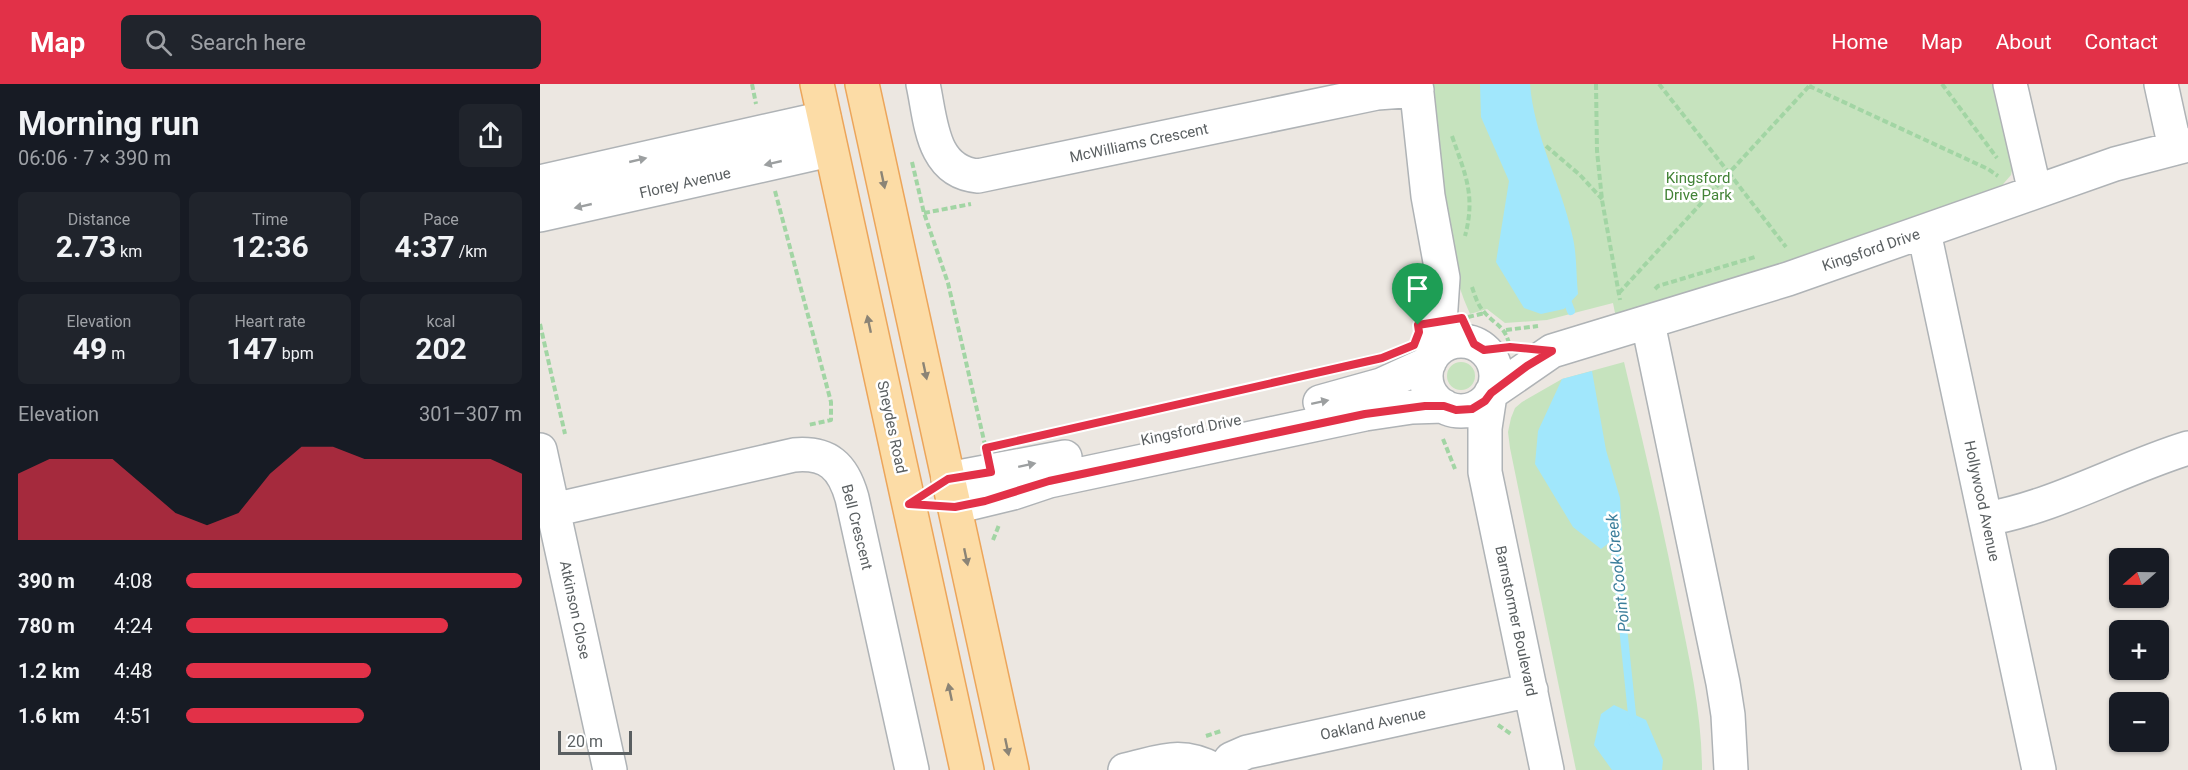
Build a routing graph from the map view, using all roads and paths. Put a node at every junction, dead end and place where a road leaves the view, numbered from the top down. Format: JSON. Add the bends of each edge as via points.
{"nodes":[{"id":1,"x":752,"y":84,"type":"edge"},
{"id":2,"x":816,"y":84,"type":"edge"},
{"id":3,"x":862,"y":84,"type":"edge"},
{"id":4,"x":923,"y":84,"type":"edge"},
{"id":5,"x":1659,"y":84,"type":"edge"},
{"id":6,"x":1942,"y":84,"type":"edge"},
{"id":7,"x":2010,"y":84,"type":"edge"},
{"id":8,"x":2161,"y":84,"type":"edge"},
{"id":9,"x":1810,"y":85,"type":"edge"},
{"id":10,"x":1417,"y":87,"type":"edge"},
{"id":11,"x":757,"y":107,"type":"dead end"},
{"id":12,"x":824,"y":118,"type":"junction"},
{"id":13,"x":870,"y":123,"type":"junction"},
{"id":14,"x":1545,"y":146,"type":"dead end"},
{"id":15,"x":2182,"y":147,"type":"edge"},
{"id":16,"x":830,"y":150,"type":"junction"},
{"id":17,"x":911,"y":158,"type":"dead end"},
{"id":18,"x":2002,"y":164,"type":"dead end"},
{"id":19,"x":1729,"y":173,"type":"junction"},
{"id":20,"x":1998,"y":176,"type":"dead end"},
{"id":21,"x":540,"y":182,"type":"edge"},
{"id":22,"x":774,"y":187,"type":"dead end"},
{"id":23,"x":2035,"y":192,"type":"junction"},
{"id":24,"x":1602,"y":200,"type":"dead end"},
{"id":25,"x":540,"y":215,"type":"edge"},
{"id":26,"x":1924,"y":232,"type":"junction"},
{"id":27,"x":1786,"y":247,"type":"dead end"},
{"id":28,"x":1443,"y":278,"type":"junction"},
{"id":29,"x":1618,"y":294,"type":"dead end"},
{"id":30,"x":1648,"y":323,"type":"junction"},
{"id":31,"x":540,"y":324,"type":"edge"},
{"id":32,"x":1476,"y":331,"type":"junction"},
{"id":33,"x":1552,"y":351,"type":"junction"},
{"id":34,"x":1431,"y":360,"type":"junction"},
{"id":35,"x":1312,"y":374,"type":"dead end"},
{"id":36,"x":1491,"y":394,"type":"junction"},
{"id":37,"x":1446,"y":407,"type":"junction"},
{"id":38,"x":1067,"y":429,"type":"dead end"},
{"id":39,"x":552,"y":442,"type":"edge"},
{"id":40,"x":2188,"y":448,"type":"edge"},
{"id":41,"x":802,"y":454,"type":"junction"},
{"id":42,"x":991,"y":472,"type":"junction"},
{"id":43,"x":1485,"y":472,"type":"junction"},
{"id":44,"x":952,"y":493,"type":"junction"},
{"id":45,"x":909,"y":504,"type":"junction"},
{"id":46,"x":553,"y":510,"type":"junction"},
{"id":47,"x":1986,"y":519,"type":"junction"},
{"id":48,"x":1531,"y":690,"type":"junction"},
{"id":49,"x":610,"y":770,"type":"edge"},
{"id":50,"x":912,"y":770,"type":"edge"},
{"id":51,"x":967,"y":770,"type":"edge"},
{"id":52,"x":1012,"y":770,"type":"edge"},
{"id":53,"x":1125,"y":770,"type":"edge"},
{"id":54,"x":1215,"y":770,"type":"edge"},
{"id":55,"x":1223,"y":770,"type":"edge"},
{"id":56,"x":1547,"y":770,"type":"edge"},
{"id":57,"x":1731,"y":770,"type":"edge"},
{"id":58,"x":2039,"y":770,"type":"edge"}],
"edges":[{"from":1,"to":11,"type":"path"},
{"from":2,"to":12,"type":"main road","name":"Sneydes Road"},
{"from":3,"to":13,"type":"main road"},
{"from":4,"to":10,"type":"street","name":"McWilliams Crescent","via":[[944,160],[955,170],[978,176]]},
{"from":5,"to":19,"type":"path"},
{"from":6,"to":18,"type":"path"},
{"from":7,"to":23,"type":"street"},
{"from":8,"to":15,"type":"street"},
{"from":9,"to":19,"type":"path"},
{"from":9,"to":20,"type":"path"},
{"from":10,"to":28,"type":"street","via":[[1428,196]]},
{"from":12,"to":13,"type":"main road"},
{"from":12,"to":16,"type":"main road","name":"Sneydes Road"},
{"from":21,"to":12,"type":"street","one_way":true},
{"from":13,"to":16,"type":"main road"},
{"from":13,"to":44,"type":"main road","one_way":true},
{"from":14,"to":24,"type":"path","via":[[1574,169]]},
{"from":15,"to":23,"type":"street","name":"Kingsford Drive","via":[[2115,164]]},
{"from":16,"to":25,"type":"street","name":"Florey Avenue","one_way":true},
{"from":45,"to":16,"type":"main road","name":"Sneydes Road","one_way":true},
{"from":17,"to":42,"type":"path","via":[[924,213],[948,284]]},
{"from":19,"to":27,"type":"path"},
{"from":19,"to":29,"type":"path"},
{"from":22,"to":41,"type":"path","via":[[831,402],[831,420],[798,427]]},
{"from":23,"to":26,"type":"street","name":"Kingsford Drive"},
{"from":26,"to":30,"type":"street","name":"Kingsford Drive"},
{"from":26,"to":47,"type":"street","name":"Hollywood Avenue"},
{"from":28,"to":32,"type":"street"},
{"from":28,"to":34,"type":"street","via":[[1440,323]]},
{"from":30,"to":33,"type":"street","name":"Kingsford Drive"},
{"from":30,"to":57,"type":"street","via":[[1723,683]]},
{"from":31,"to":39,"type":"path"},
{"from":32,"to":33,"type":"street","name":"Kingsford Drive","via":[[1510,347]]},
{"from":32,"to":34,"type":"street","via":[[1466,342],[1450,343]]},
{"from":32,"to":36,"type":"street","via":[[1494,366],[1496,380]]},
{"from":33,"to":36,"type":"street","name":"Kingsford Drive"},
{"from":34,"to":37,"type":"street","via":[[1428,384],[1434,397]]},
{"from":42,"to":34,"type":"street","name":"Kingsford Drive","one_way":true,"via":[[1338,398],[1381,385]]},
{"from":35,"to":38,"type":"path"},
{"from":36,"to":37,"type":"street","via":[[1472,409]]},
{"from":36,"to":43,"type":"street","name":"Barnstormer Boulevard","via":[[1485,428]]},
{"from":37,"to":43,"type":"street","name":"Barnstormer Boulevard"},
{"from":37,"to":44,"type":"street","name":"Kingsford Drive","via":[[1412,407],[1353,416],[1049,481],[1013,494]]},
{"from":39,"to":46,"type":"street","name":"Atkinson Close"},
{"from":40,"to":47,"type":"street","via":[[2037,507]]},
{"from":41,"to":46,"type":"street","name":"Bell Crescent"},
{"from":41,"to":50,"type":"street","name":"Bell Crescent","via":[[830,461],[849,486]]},
{"from":42,"to":44,"type":"street","name":"Kingsford Drive"},
{"from":43,"to":48,"type":"street","name":"Barnstormer Boulevard"},
{"from":44,"to":45,"type":"main road"},
{"from":44,"to":52,"type":"main road","one_way":true},
{"from":51,"to":45,"type":"main road","name":"Sneydes Road","one_way":true},
{"from":46,"to":49,"type":"street","name":"Atkinson Close"},
{"from":47,"to":58,"type":"street","name":"Hollywood Avenue"},
{"from":48,"to":55,"type":"street","name":"Oakland Avenue","via":[[1263,747],[1237,755]]},
{"from":48,"to":56,"type":"street","name":"Barnstormer Boulevard"},
{"from":53,"to":54,"type":"street","via":[[1178,758],[1194,760]]}]}
